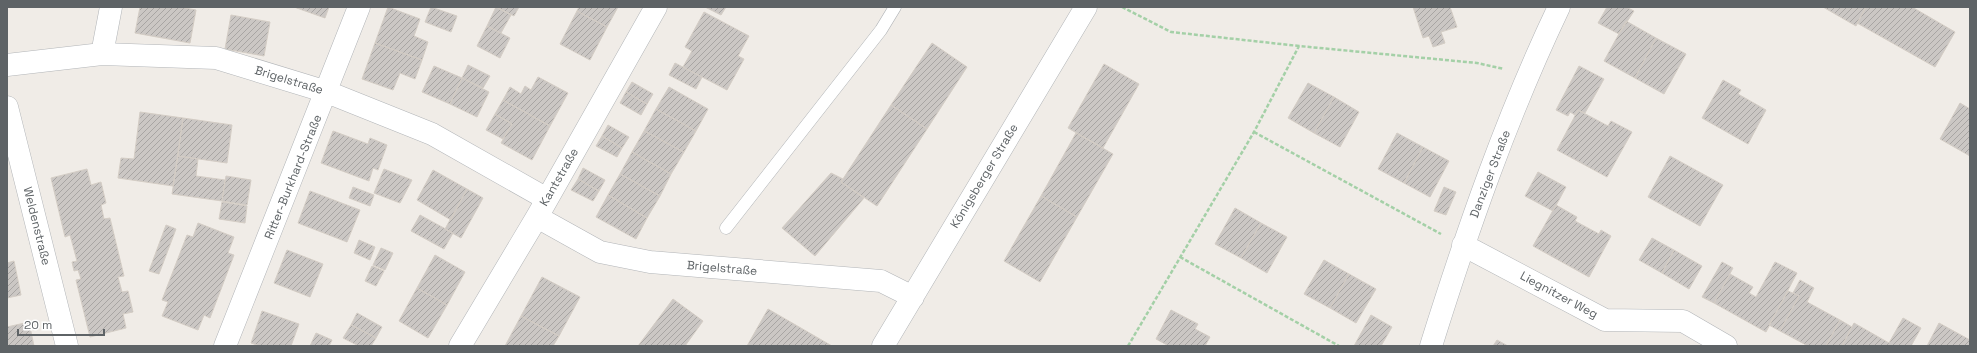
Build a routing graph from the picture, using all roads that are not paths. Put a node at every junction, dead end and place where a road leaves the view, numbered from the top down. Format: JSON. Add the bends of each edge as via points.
{"nodes":[{"id":1,"x":111,"y":7,"type":"edge"},
{"id":2,"x":359,"y":7,"type":"edge"},
{"id":3,"x":656,"y":7,"type":"edge"},
{"id":4,"x":896,"y":7,"type":"edge"},
{"id":5,"x":1086,"y":7,"type":"edge"},
{"id":6,"x":1559,"y":7,"type":"edge"},
{"id":7,"x":102,"y":54,"type":"junction"},
{"id":8,"x":7,"y":65,"type":"edge"},
{"id":9,"x":327,"y":92,"type":"junction"},
{"id":10,"x":7,"y":107,"type":"edge"},
{"id":11,"x":542,"y":208,"type":"junction"},
{"id":12,"x":726,"y":228,"type":"dead end"},
{"id":13,"x":1463,"y":245,"type":"junction"},
{"id":14,"x":912,"y":297,"type":"junction"},
{"id":15,"x":67,"y":346,"type":"edge"},
{"id":16,"x":225,"y":346,"type":"edge"},
{"id":17,"x":460,"y":346,"type":"edge"},
{"id":18,"x":883,"y":346,"type":"edge"},
{"id":19,"x":1431,"y":346,"type":"edge"},
{"id":20,"x":1726,"y":346,"type":"edge"}],
"edges":[{"from":1,"to":7,"type":"street"},
{"from":2,"to":9,"type":"street","name":"Ritter-Burkhard-Straße"},
{"from":3,"to":11,"type":"street","name":"Kantstraße"},
{"from":4,"to":12,"type":"lane","via":[[881,30]]},
{"from":5,"to":14,"type":"street","name":"Königsberger Straße"},
{"from":6,"to":13,"type":"street","name":"Danziger Straße","via":[[1479,198]]},
{"from":7,"to":8,"type":"street","name":"Brigelstraße"},
{"from":7,"to":9,"type":"street","name":"Brigelstraße","via":[[216,58]]},
{"from":9,"to":11,"type":"street","name":"Brigelstraße","via":[[432,134]]},
{"from":9,"to":16,"type":"street","name":"Ritter-Burkhard-Straße"},
{"from":10,"to":15,"type":"street","name":"Weldenstraße"},
{"from":11,"to":14,"type":"street","name":"Brigelstraße","via":[[600,252],[650,262],[881,281]]},
{"from":11,"to":17,"type":"street","name":"Kantstraße"},
{"from":13,"to":19,"type":"street","name":"Danziger Straße"},
{"from":13,"to":20,"type":"street","name":"Liegnitzer Weg","via":[[1605,320],[1683,321]]},
{"from":14,"to":18,"type":"street","name":"Königsberger Straße"}]}
